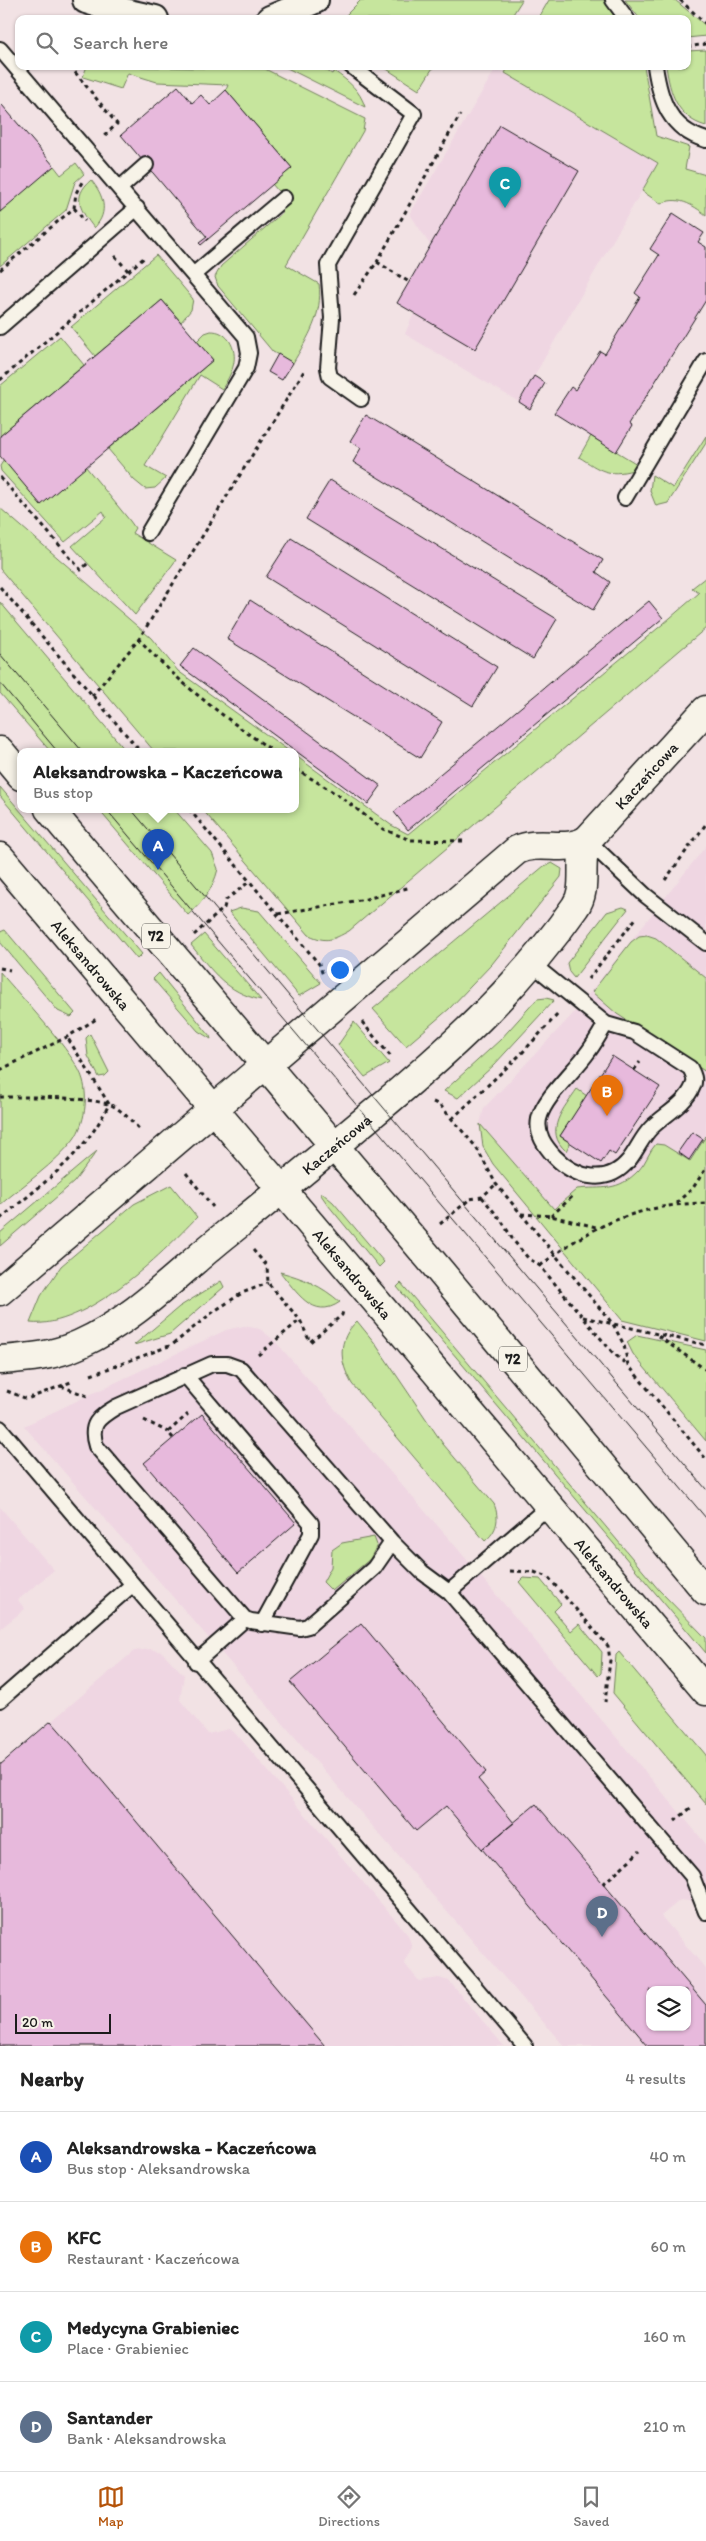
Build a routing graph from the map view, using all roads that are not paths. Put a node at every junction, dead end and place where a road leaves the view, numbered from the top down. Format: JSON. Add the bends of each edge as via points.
{"nodes":[{"id":1,"x":86,"y":0,"type":"edge"},
{"id":2,"x":614,"y":0,"type":"edge"},
{"id":3,"x":307,"y":9,"type":"edge"},
{"id":4,"x":137,"y":15,"type":"edge"},
{"id":5,"x":285,"y":15,"type":"edge"},
{"id":6,"x":624,"y":15,"type":"edge"},
{"id":7,"x":0,"y":49,"type":"edge"},
{"id":8,"x":15,"y":66,"type":"edge"},
{"id":9,"x":18,"y":70,"type":"edge"},
{"id":10,"x":355,"y":70,"type":"edge"},
{"id":11,"x":656,"y":70,"type":"edge"},
{"id":12,"x":706,"y":140,"type":"edge"},
{"id":13,"x":146,"y":165,"type":"dead end"},
{"id":14,"x":120,"y":188,"type":"junction"},
{"id":15,"x":284,"y":198,"type":"dead end"},
{"id":16,"x":137,"y":208,"type":"junction"},
{"id":17,"x":193,"y":275,"type":"junction"},
{"id":18,"x":0,"y":328,"type":"edge"},
{"id":19,"x":706,"y":362,"type":"edge"},
{"id":20,"x":361,"y":399,"type":"dead end"},
{"id":21,"x":625,"y":498,"type":"dead end"},
{"id":22,"x":148,"y":533,"type":"dead end"},
{"id":23,"x":706,"y":710,"type":"edge"},
{"id":24,"x":0,"y":751,"type":"edge"},
{"id":25,"x":17,"y":772,"type":"edge"},
{"id":26,"x":52,"y":813,"type":"edge"},
{"id":27,"x":587,"y":840,"type":"junction"},
{"id":28,"x":0,"y":857,"type":"edge"},
{"id":29,"x":706,"y":943,"type":"edge"},
{"id":30,"x":531,"y":963,"type":"junction"},
{"id":31,"x":606,"y":1024,"type":"junction"},
{"id":32,"x":265,"y":1064,"type":"junction"},
{"id":33,"x":212,"y":1108,"type":"junction"},
{"id":34,"x":334,"y":1146,"type":"junction"},
{"id":35,"x":281,"y":1190,"type":"junction"},
{"id":36,"x":0,"y":1291,"type":"edge"},
{"id":37,"x":0,"y":1360,"type":"edge"},
{"id":38,"x":185,"y":1375,"type":"junction"},
{"id":39,"x":0,"y":1428,"type":"edge"},
{"id":40,"x":550,"y":1506,"type":"junction"},
{"id":41,"x":392,"y":1542,"type":"junction"},
{"id":42,"x":132,"y":1585,"type":"junction"},
{"id":43,"x":706,"y":1591,"type":"edge"},
{"id":44,"x":449,"y":1592,"type":"junction"},
{"id":45,"x":245,"y":1619,"type":"junction"},
{"id":46,"x":262,"y":1624,"type":"junction"},
{"id":47,"x":196,"y":1662,"type":"junction"},
{"id":48,"x":706,"y":1691,"type":"edge"},
{"id":49,"x":0,"y":1700,"type":"edge"},
{"id":50,"x":706,"y":1912,"type":"edge"},
{"id":51,"x":525,"y":2046,"type":"edge"}],
"edges":[{"from":1,"to":4,"type":"street"},
{"from":2,"to":6,"type":"lane"},
{"from":3,"to":5,"type":"street"},
{"from":7,"to":8,"type":"lane"},
{"from":9,"to":14,"type":"lane"},
{"from":10,"to":20,"type":"lane","via":[[414,114],[328,265],[330,377]]},
{"from":11,"to":12,"type":"lane","via":[[665,106],[679,125]]},
{"from":13,"to":14,"type":"lane"},
{"from":14,"to":16,"type":"lane"},
{"from":15,"to":17,"type":"lane"},
{"from":16,"to":17,"type":"lane"},
{"from":16,"to":18,"type":"lane"},
{"from":17,"to":22,"type":"lane","via":[[246,337],[249,353],[237,386]]},
{"from":19,"to":21,"type":"lane"},
{"from":23,"to":27,"type":"main road","name":"Kaczeńcowa"},
{"from":24,"to":25,"type":"main road"},
{"from":26,"to":32,"type":"main road","number":"72"},
{"from":27,"to":29,"type":"lane","via":[[645,895]]},
{"from":27,"to":30,"type":"main road","name":"Kaczeńcowa","via":[[582,850],[582,883],[577,905]]},
{"from":27,"to":32,"type":"main road","via":[[578,846],[528,845],[517,850]]},
{"from":28,"to":33,"type":"main road","name":"Aleksandrowska"},
{"from":30,"to":31,"type":"lane"},
{"from":30,"to":34,"type":"main road","name":"Kaczeńcowa","via":[[472,1028]]},
{"from":31,"to":31,"type":"lane","via":[[545,1106],[539,1120],[539,1133],[556,1158],[583,1175],[598,1178],[622,1168],[649,1129],[686,1097],[695,1077],[690,1068],[634,1032]]},
{"from":32,"to":33,"type":"main road"},
{"from":32,"to":34,"type":"main road","number":"72"},
{"from":33,"to":35,"type":"main road","name":"Aleksandrowska"},
{"from":33,"to":36,"type":"main road"},
{"from":34,"to":35,"type":"main road","name":"Kaczeńcowa"},
{"from":34,"to":43,"type":"main road","number":"72"},
{"from":35,"to":37,"type":"main road","name":"Kaczeńcowa","via":[[105,1330],[80,1344],[45,1356]]},
{"from":35,"to":40,"type":"main road","name":"Aleksandrowska"},
{"from":38,"to":41,"type":"lane","via":[[212,1364],[227,1364],[248,1375]]},
{"from":38,"to":45,"type":"lane","via":[[102,1415],[95,1424],[93,1435],[96,1446]]},
{"from":38,"to":46,"type":"lane","via":[[311,1523],[311,1534]]},
{"from":39,"to":42,"type":"lane"},
{"from":40,"to":44,"type":"lane"},
{"from":40,"to":48,"type":"main road","name":"Aleksandrowska"},
{"from":41,"to":44,"type":"lane","via":[[422,1572]]},
{"from":41,"to":46,"type":"lane","via":[[374,1568],[308,1626]]},
{"from":42,"to":47,"type":"lane"},
{"from":42,"to":49,"type":"lane"},
{"from":44,"to":50,"type":"lane","via":[[692,1876]]},
{"from":45,"to":46,"type":"lane"},
{"from":45,"to":47,"type":"lane"},
{"from":47,"to":51,"type":"lane"}]}
